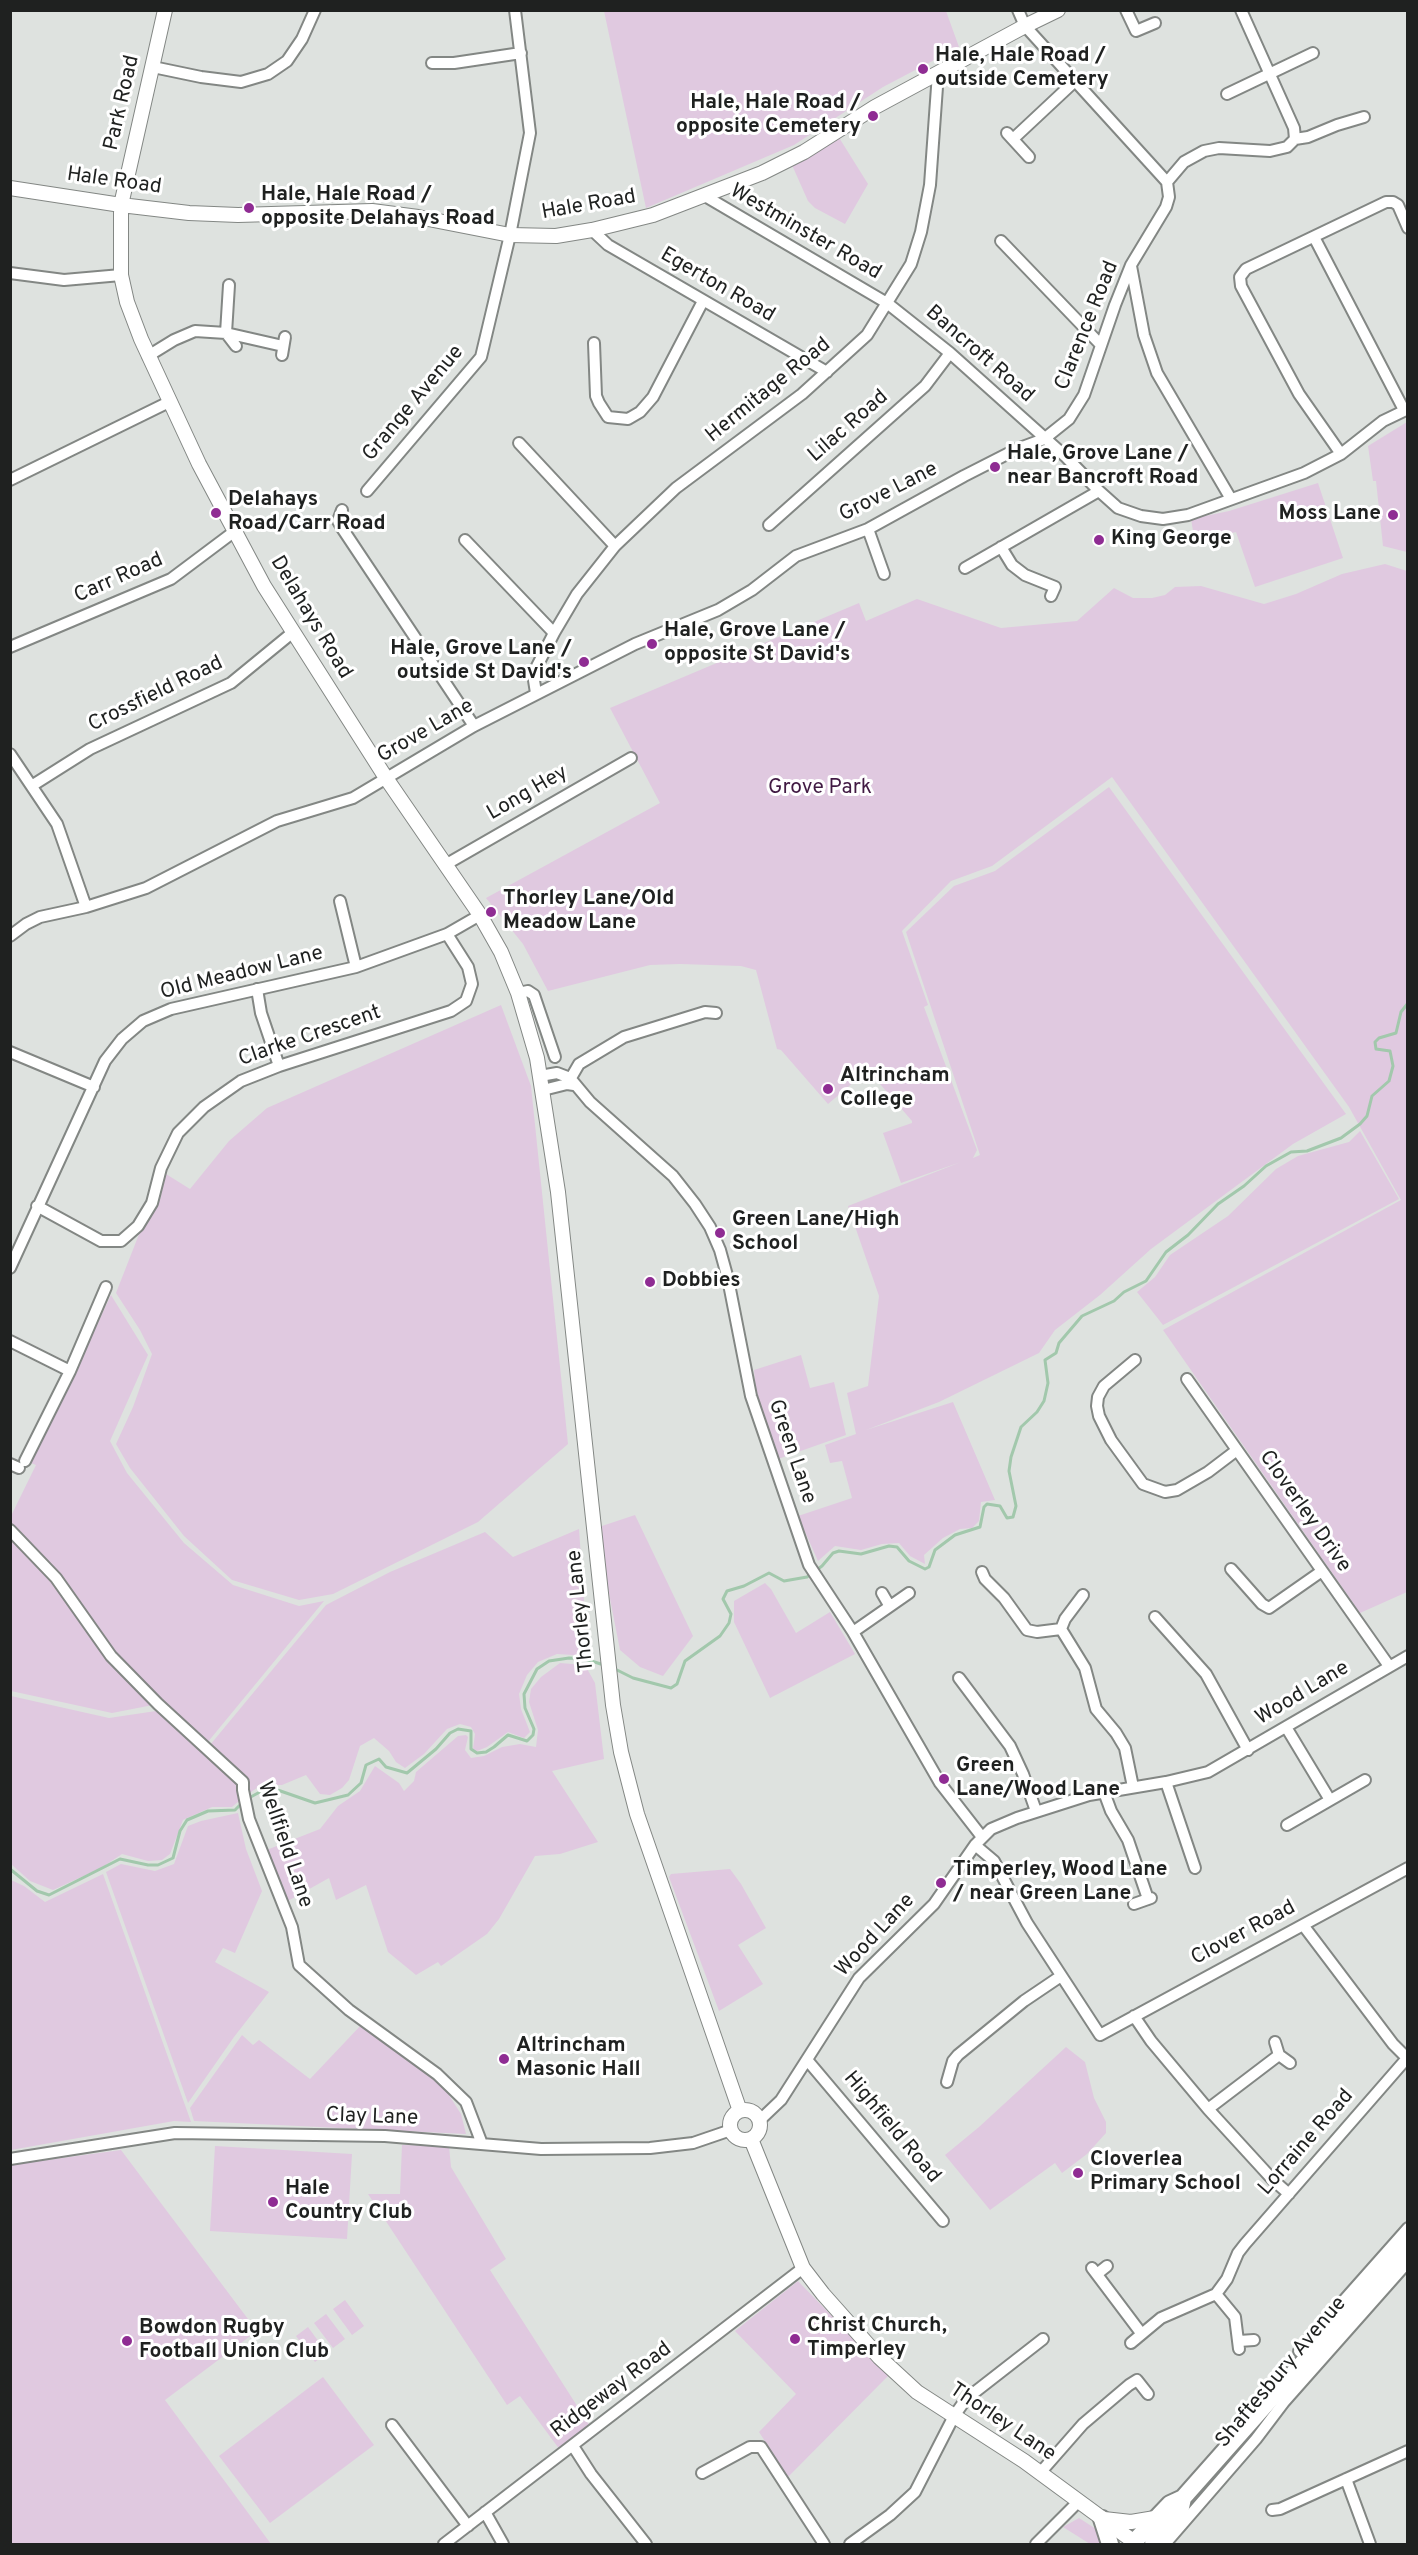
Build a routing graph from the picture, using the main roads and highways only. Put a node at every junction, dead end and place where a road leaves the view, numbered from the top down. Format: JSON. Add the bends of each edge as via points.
{"nodes":[{"id":1,"x":165,"y":10,"type":"edge"},
{"id":2,"x":1058,"y":10,"type":"edge"},
{"id":3,"x":10,"y":188,"type":"edge"},
{"id":4,"x":121,"y":205,"type":"junction"},
{"id":5,"x":542,"y":1083,"type":"joint"},
{"id":6,"x":740,"y":2111,"type":"junction"},
{"id":7,"x":751,"y":2139,"type":"junction"},
{"id":8,"x":1407,"y":2244,"type":"edge"},
{"id":9,"x":1183,"y":2498,"type":"junction"},
{"id":10,"x":1155,"y":2518,"type":"junction"},
{"id":11,"x":1102,"y":2519,"type":"junction"},
{"id":12,"x":1110,"y":2544,"type":"edge"},
{"id":13,"x":1134,"y":2544,"type":"edge"},
{"id":14,"x":1153,"y":2544,"type":"edge"}],
"edges":[{"from":1,"to":4,"type":"main road","name":"Park Road"},
{"from":2,"to":4,"type":"main road","name":"Hale Road","via":[[875,107],[804,152],[705,196],[653,215],[592,230],[556,236],[510,235],[372,211],[238,215]]},
{"from":3,"to":4,"type":"main road","name":"Hale Road"},
{"from":4,"to":5,"type":"main road","name":"Delahays Road","via":[[121,275],[127,302],[199,464],[292,633],[501,952],[518,993]]},
{"from":5,"to":6,"type":"main road","name":"Thorley Lane","via":[[558,1192],[621,1752],[637,1814]]},
{"from":6,"to":7,"type":"main road","via":[[750,2111],[760,2120],[758,2134]]},
{"from":6,"to":7,"type":"main road","via":[[733,2116],[731,2130],[736,2138]]},
{"from":7,"to":11,"type":"main road","name":"Thorley Lane","via":[[803,2268],[842,2317],[912,2387]]},
{"from":8,"to":9,"type":"highway","name":"Shaftesbury Avenue","via":[[1386,2277],[1308,2358],[1202,2489]]},
{"from":9,"to":10,"type":"highway","name":"Shaftesbury Avenue"},
{"from":9,"to":14,"type":"highway","name":"Shaftesbury Avenue","via":[[1180,2512]]},
{"from":10,"to":11,"type":"main road","via":[[1131,2522]]},
{"from":10,"to":13,"type":"highway","name":"Shaftesbury Avenue"},
{"from":11,"to":12,"type":"highway"},
{"from":11,"to":13,"type":"main road","name":"Thorley Lane"}]}
